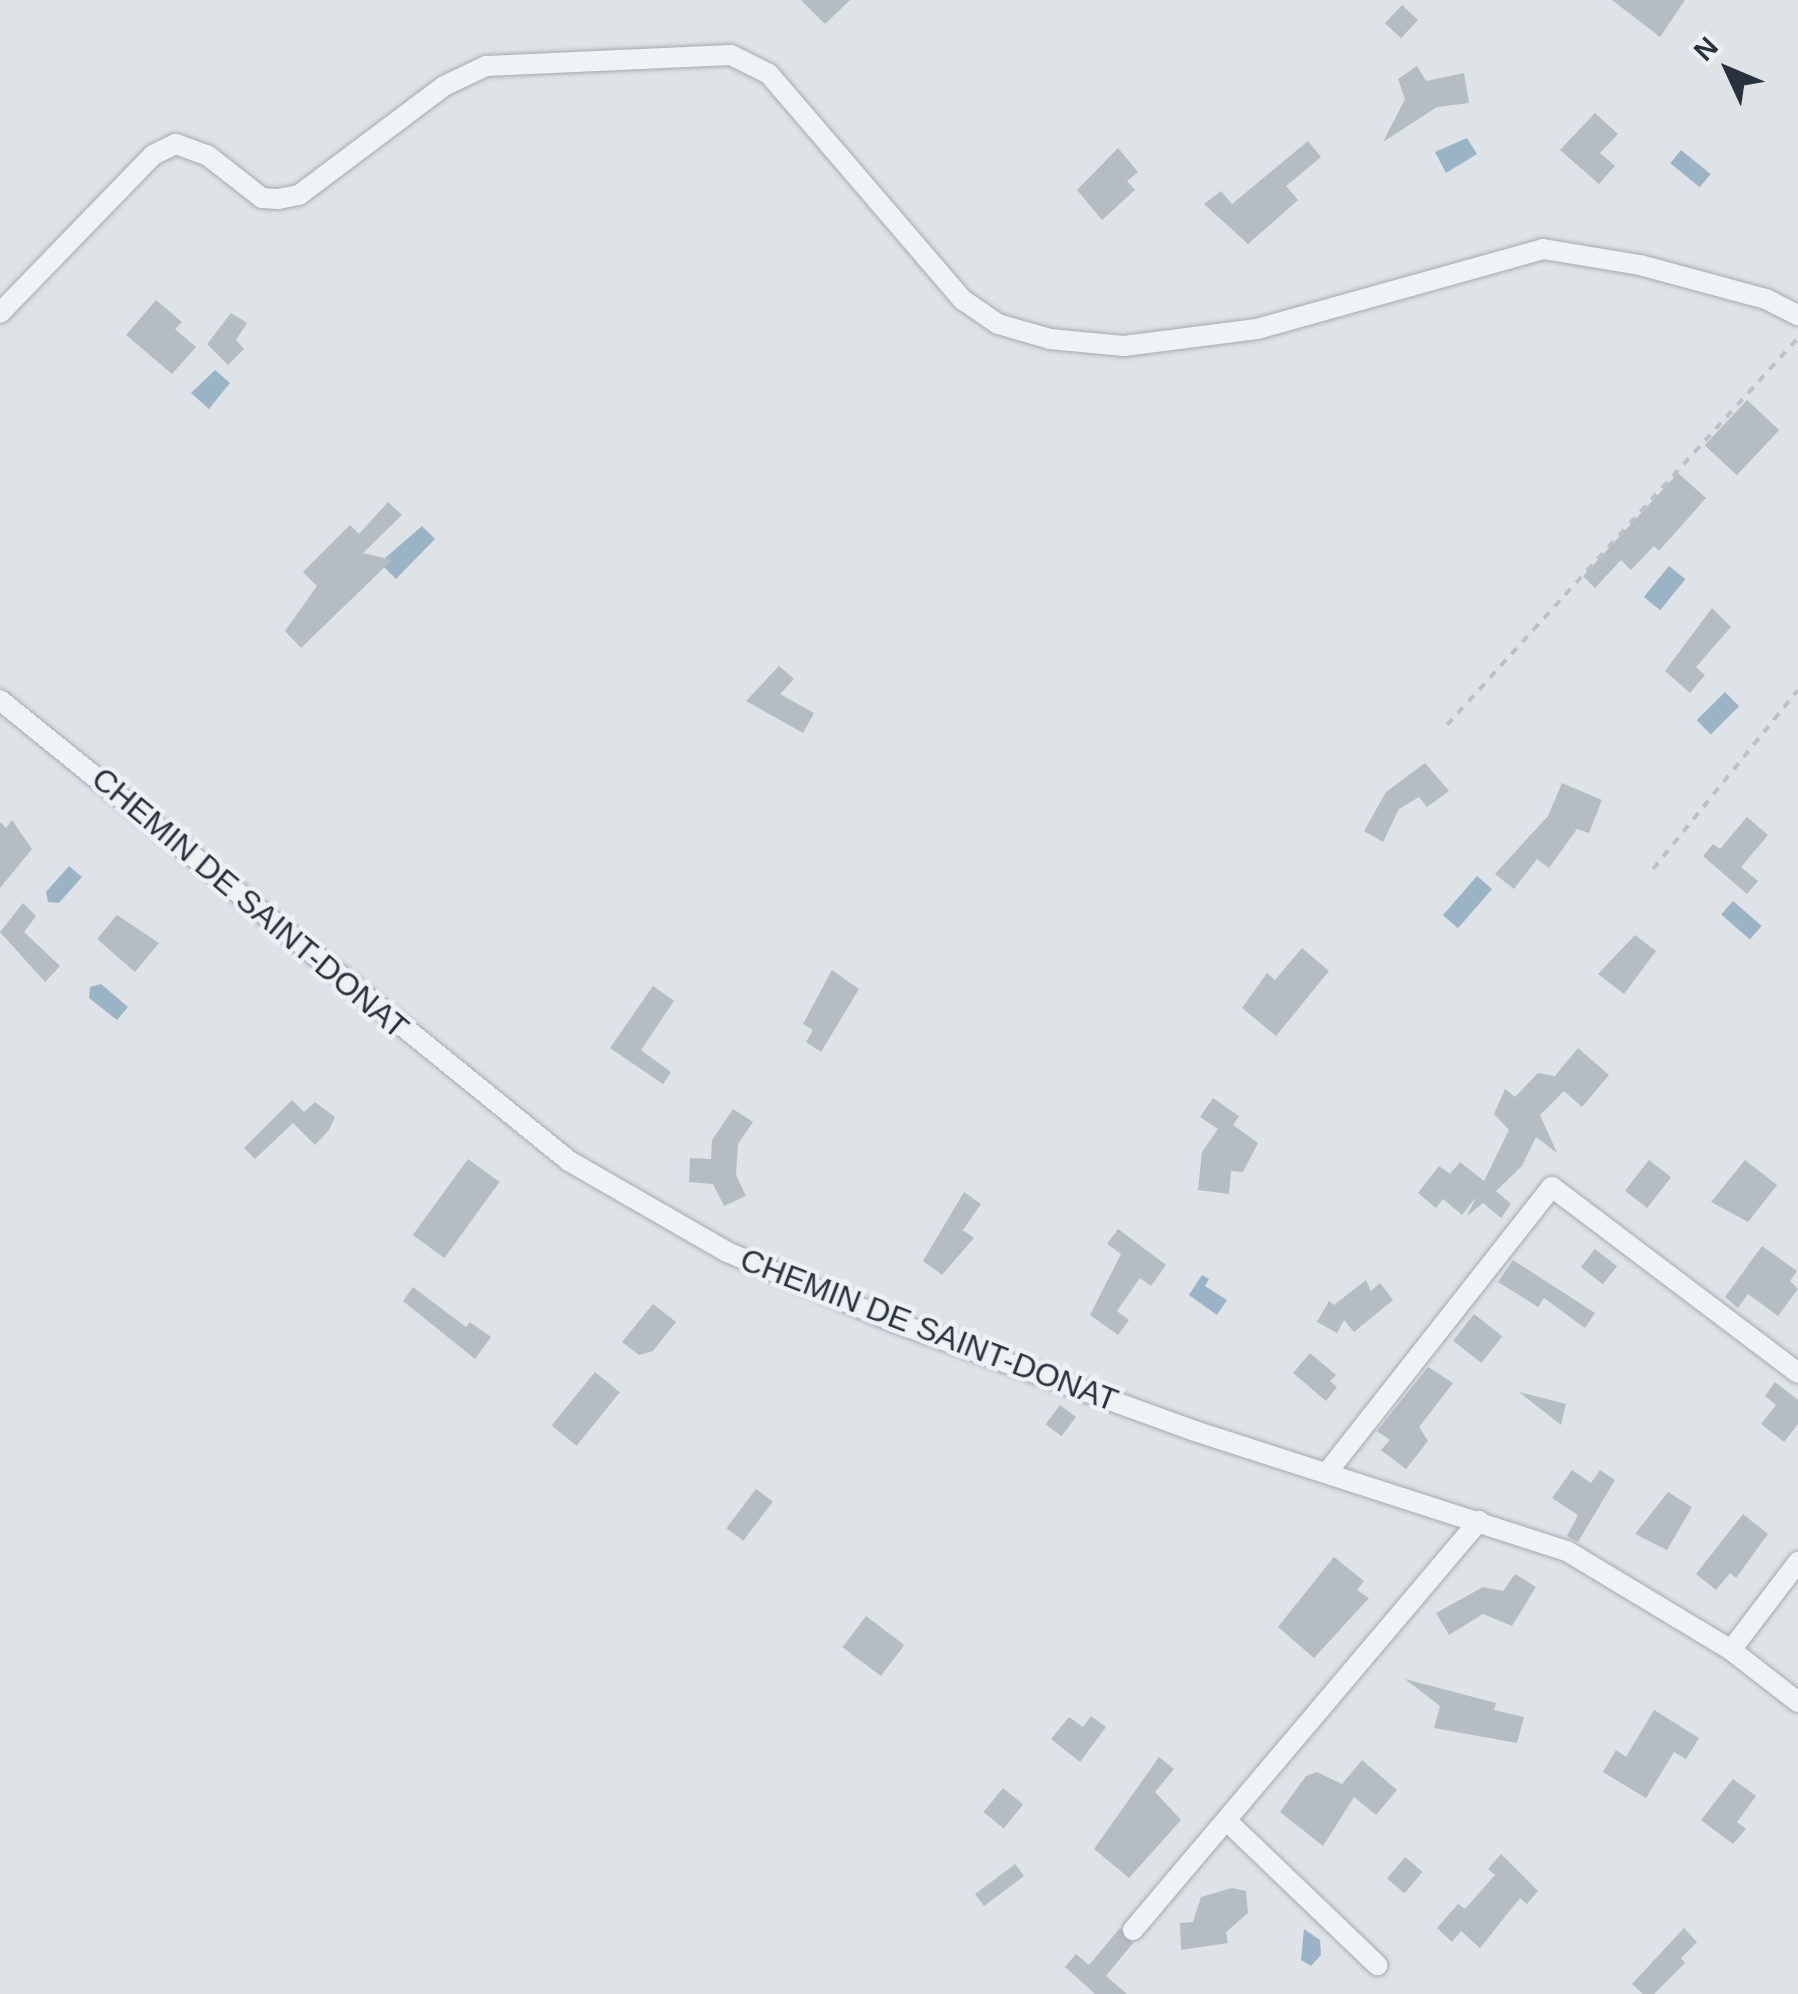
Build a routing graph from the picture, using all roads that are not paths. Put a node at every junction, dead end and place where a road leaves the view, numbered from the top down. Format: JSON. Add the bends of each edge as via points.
{"nodes":[{"id":1,"x":0,"y":313,"type":"edge"},
{"id":2,"x":1798,"y":315,"type":"edge"},
{"id":3,"x":0,"y":700,"type":"edge"},
{"id":4,"x":1798,"y":1373,"type":"edge"},
{"id":5,"x":1328,"y":1470,"type":"junction"},
{"id":6,"x":1479,"y":1521,"type":"junction"},
{"id":7,"x":1798,"y":1562,"type":"edge"},
{"id":8,"x":1731,"y":1650,"type":"junction"},
{"id":9,"x":1798,"y":1702,"type":"edge"},
{"id":10,"x":1228,"y":1822,"type":"junction"},
{"id":11,"x":1132,"y":1930,"type":"dead end"},
{"id":12,"x":1377,"y":1965,"type":"dead end"}],
"edges":[{"from":1,"to":2,"type":"street","via":[[153,155],[176,144],[207,155],[262,198],[278,199],[298,195],[444,86],[486,66],[731,55],[769,74],[963,300],[998,324],[1050,339],[1124,346],[1257,328],[1543,249],[1640,266],[1766,299]]},
{"from":3,"to":5,"type":"street","name":"CHEMIN DE SAINT-DONAT","via":[[569,1161],[726,1252],[894,1322],[1192,1430]]},
{"from":4,"to":5,"type":"street","via":[[1552,1187]]},
{"from":5,"to":6,"type":"street","name":"CHEMIN DE SAINT-DONAT"},
{"from":6,"to":8,"type":"street","name":"CHEMIN DE SAINT-DONAT","via":[[1567,1552]]},
{"from":6,"to":10,"type":"street"},
{"from":7,"to":8,"type":"street"},
{"from":8,"to":9,"type":"street","name":"CHEMIN DE SAINT-DONAT"},
{"from":10,"to":11,"type":"street"},
{"from":10,"to":12,"type":"street"}]}
